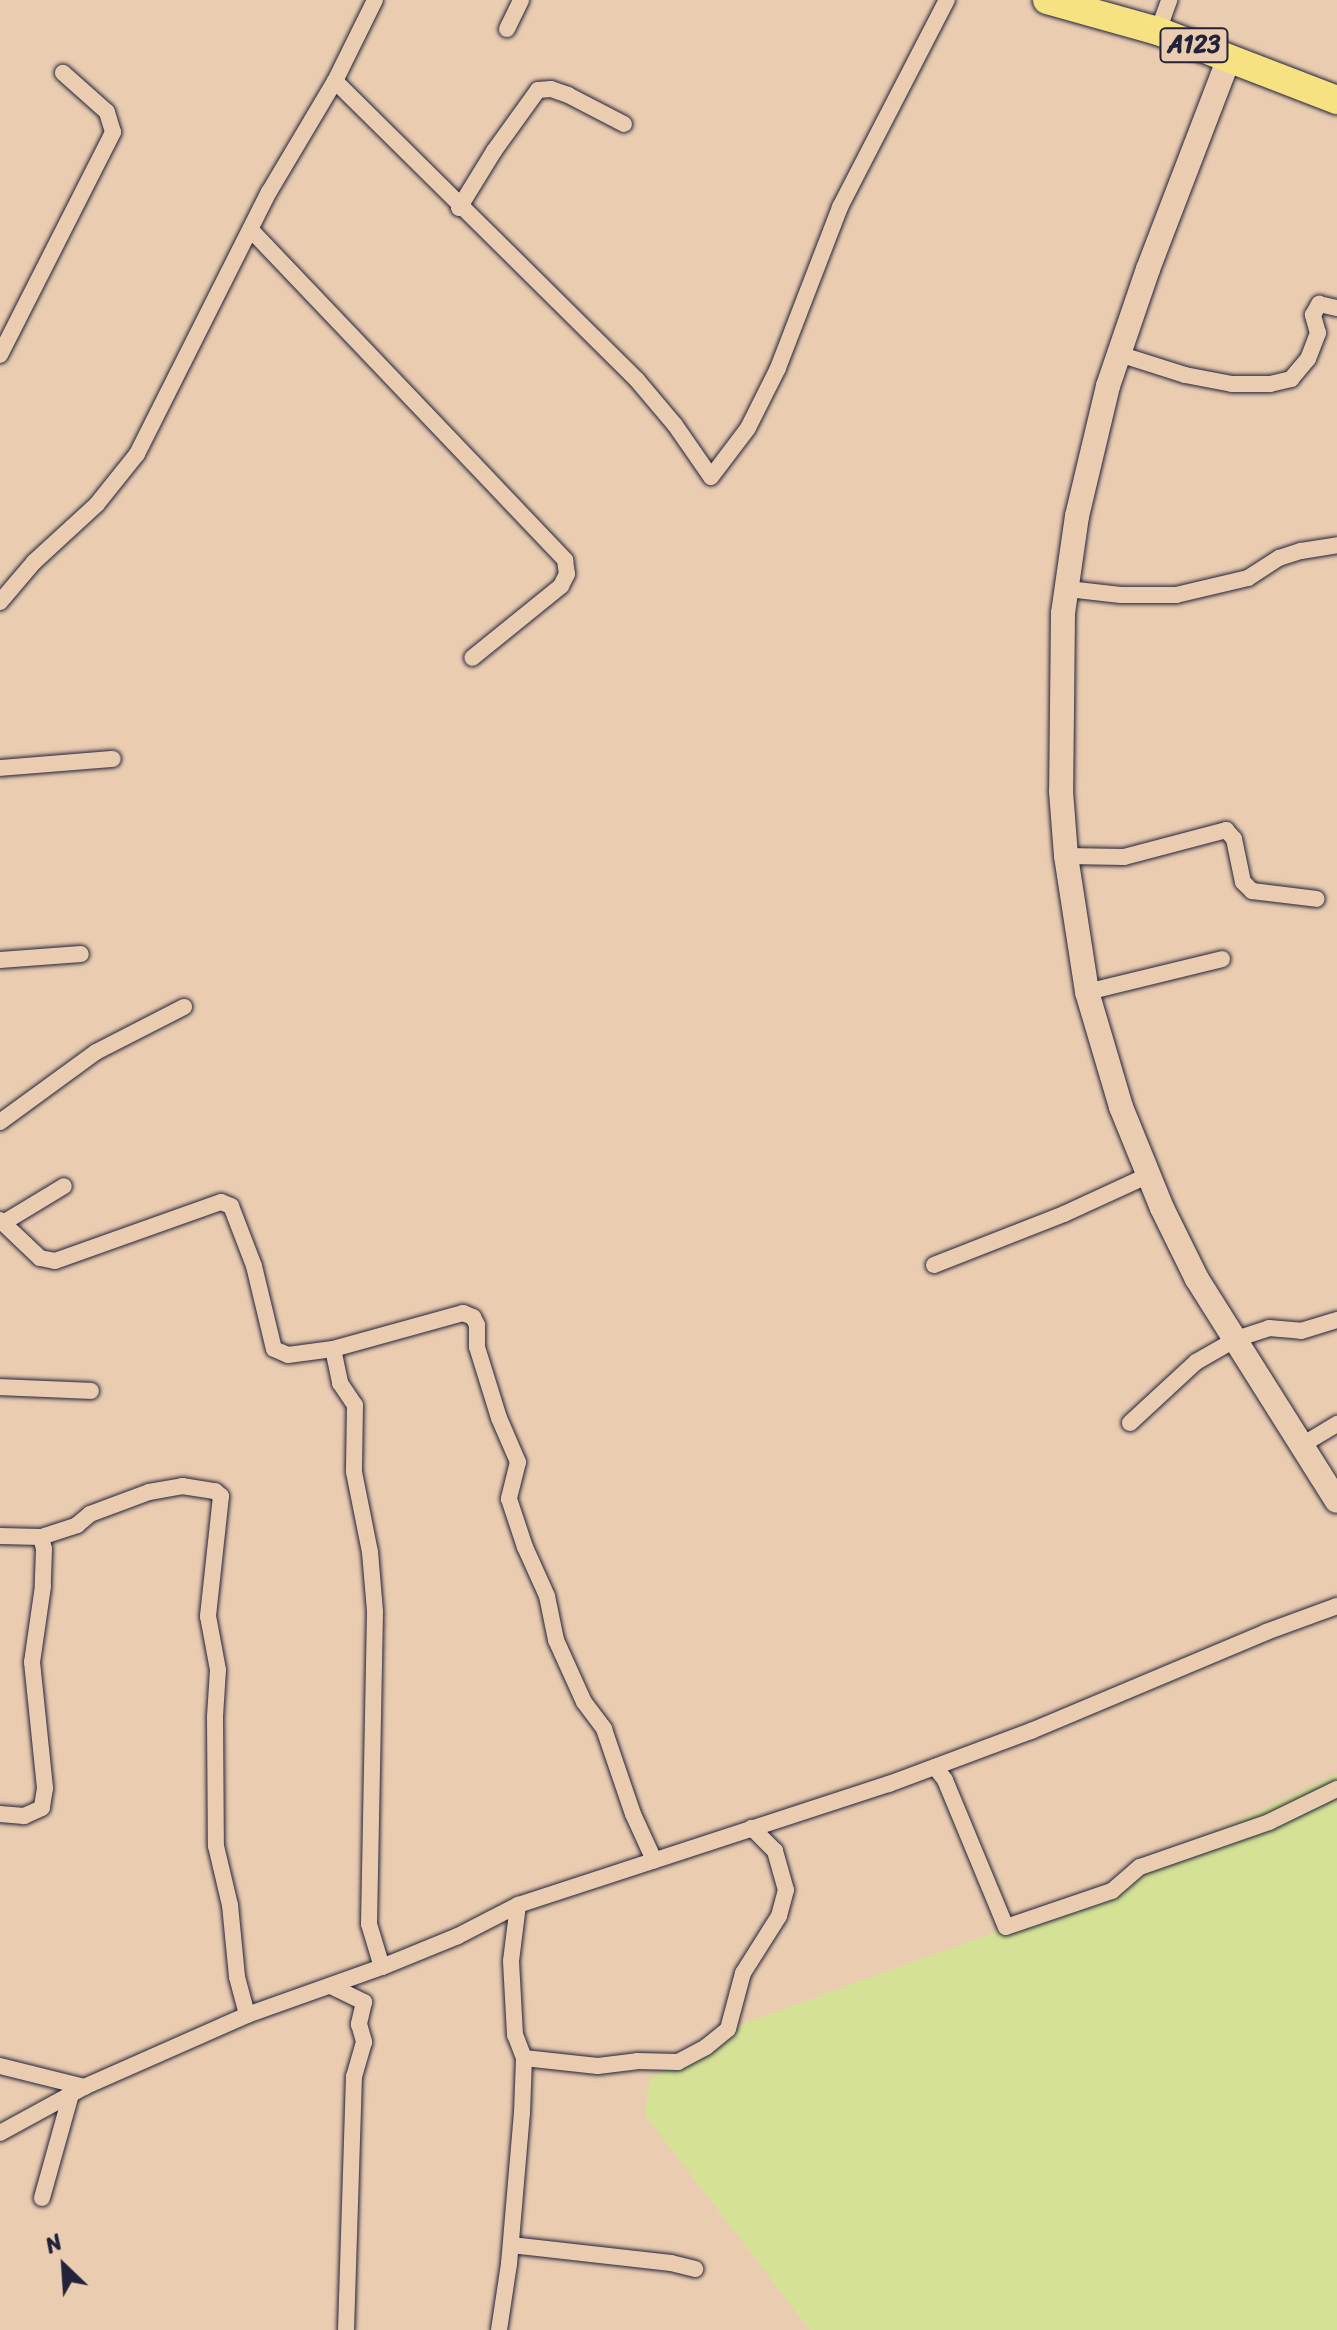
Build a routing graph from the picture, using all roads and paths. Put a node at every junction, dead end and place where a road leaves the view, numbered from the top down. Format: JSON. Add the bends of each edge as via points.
{"nodes":[{"id":1,"x":375,"y":0,"type":"edge"},
{"id":2,"x":521,"y":0,"type":"edge"},
{"id":3,"x":947,"y":0,"type":"edge"},
{"id":4,"x":1047,"y":0,"type":"edge"},
{"id":5,"x":1169,"y":0,"type":"edge"},
{"id":6,"x":507,"y":29,"type":"dead end"},
{"id":7,"x":1158,"y":31,"type":"junction"},
{"id":8,"x":1229,"y":58,"type":"junction"},
{"id":9,"x":63,"y":73,"type":"dead end"},
{"id":10,"x":335,"y":81,"type":"junction"},
{"id":11,"x":1336,"y":97,"type":"edge"},
{"id":12,"x":624,"y":124,"type":"dead end"},
{"id":13,"x":459,"y":208,"type":"junction"},
{"id":14,"x":251,"y":230,"type":"junction"},
{"id":15,"x":1337,"y":308,"type":"edge"},
{"id":16,"x":1119,"y":354,"type":"junction"},
{"id":17,"x":0,"y":355,"type":"edge"},
{"id":18,"x":1337,"y":545,"type":"edge"},
{"id":19,"x":1068,"y":589,"type":"junction"},
{"id":20,"x":0,"y":602,"type":"edge"},
{"id":21,"x":472,"y":658,"type":"dead end"},
{"id":22,"x":113,"y":759,"type":"dead end"},
{"id":23,"x":0,"y":768,"type":"edge"},
{"id":24,"x":1066,"y":856,"type":"junction"},
{"id":25,"x":1317,"y":899,"type":"dead end"},
{"id":26,"x":81,"y":954,"type":"dead end"},
{"id":27,"x":1222,"y":959,"type":"dead end"},
{"id":28,"x":0,"y":960,"type":"edge"},
{"id":29,"x":1087,"y":992,"type":"junction"},
{"id":30,"x":184,"y":1007,"type":"dead end"},
{"id":31,"x":0,"y":1122,"type":"edge"},
{"id":32,"x":1151,"y":1174,"type":"junction"},
{"id":33,"x":64,"y":1186,"type":"dead end"},
{"id":34,"x":2,"y":1222,"type":"edge"},
{"id":35,"x":934,"y":1265,"type":"dead end"},
{"id":36,"x":1337,"y":1320,"type":"edge"},
{"id":37,"x":1236,"y":1339,"type":"junction"},
{"id":38,"x":333,"y":1349,"type":"junction"},
{"id":39,"x":0,"y":1387,"type":"edge"},
{"id":40,"x":91,"y":1391,"type":"dead end"},
{"id":41,"x":1130,"y":1423,"type":"dead end"},
{"id":42,"x":1337,"y":1424,"type":"edge"},
{"id":43,"x":1302,"y":1445,"type":"junction"},
{"id":44,"x":1337,"y":1501,"type":"edge"},
{"id":45,"x":0,"y":1536,"type":"edge"},
{"id":46,"x":41,"y":1537,"type":"junction"},
{"id":47,"x":1337,"y":1606,"type":"edge"},
{"id":48,"x":935,"y":1767,"type":"junction"},
{"id":49,"x":1337,"y":1789,"type":"edge"},
{"id":50,"x":0,"y":1814,"type":"edge"},
{"id":51,"x":752,"y":1828,"type":"junction"},
{"id":52,"x":654,"y":1860,"type":"junction"},
{"id":53,"x":518,"y":1905,"type":"junction"},
{"id":54,"x":382,"y":1967,"type":"junction"},
{"id":55,"x":331,"y":1986,"type":"junction"},
{"id":56,"x":247,"y":2015,"type":"junction"},
{"id":57,"x":524,"y":2058,"type":"junction"},
{"id":58,"x":0,"y":2066,"type":"edge"},
{"id":59,"x":78,"y":2091,"type":"junction"},
{"id":60,"x":0,"y":2133,"type":"edge"},
{"id":61,"x":42,"y":2198,"type":"dead end"},
{"id":62,"x":511,"y":2245,"type":"junction"},
{"id":63,"x":695,"y":2269,"type":"dead end"},
{"id":64,"x":346,"y":2330,"type":"edge"},
{"id":65,"x":499,"y":2330,"type":"edge"}],
"edges":[{"from":1,"to":10,"type":"street"},
{"from":2,"to":6,"type":"street"},
{"from":3,"to":13,"type":"street","via":[[840,207],[772,380],[748,428],[711,477],[637,380]]},
{"from":4,"to":7,"type":"highway","number":"A123"},
{"from":5,"to":7,"type":"street"},
{"from":7,"to":8,"type":"highway","number":"A123"},
{"from":8,"to":11,"type":"highway","number":"A123"},
{"from":8,"to":16,"type":"main road"},
{"from":9,"to":17,"type":"street","via":[[107,112],[113,132]]},
{"from":10,"to":13,"type":"street"},
{"from":10,"to":14,"type":"street"},
{"from":12,"to":13,"type":"street","via":[[568,95],[538,90]]},
{"from":14,"to":20,"type":"street","via":[[137,454],[97,504]]},
{"from":14,"to":21,"type":"street","via":[[565,560],[567,574],[561,586]]},
{"from":15,"to":16,"type":"street","via":[[1319,304],[1313,315],[1318,333],[1308,359],[1291,379],[1270,384],[1232,384],[1185,375]]},
{"from":16,"to":19,"type":"main road","via":[[1077,516]]},
{"from":18,"to":19,"type":"street","via":[[1279,558],[1248,578],[1176,595]]},
{"from":19,"to":24,"type":"main road","via":[[1060,689]]},
{"from":22,"to":23,"type":"street"},
{"from":24,"to":25,"type":"street","via":[[1124,857],[1226,830],[1234,839],[1243,882],[1252,891]]},
{"from":24,"to":29,"type":"main road"},
{"from":26,"to":28,"type":"street"},
{"from":27,"to":29,"type":"street"},
{"from":29,"to":32,"type":"main road","via":[[1121,1107]]},
{"from":30,"to":31,"type":"street","via":[[96,1052]]},
{"from":32,"to":35,"type":"street"},
{"from":32,"to":37,"type":"main road","via":[[1197,1279]]},
{"from":33,"to":34,"type":"street"},
{"from":34,"to":38,"type":"street","via":[[40,1258],[55,1261],[221,1202],[231,1206],[239,1223],[274,1349],[288,1355]]},
{"from":36,"to":37,"type":"street","via":[[1301,1331],[1269,1328]]},
{"from":37,"to":41,"type":"street","via":[[1196,1362]]},
{"from":37,"to":43,"type":"main road"},
{"from":38,"to":52,"type":"street","via":[[463,1313],[473,1317],[495,1406],[518,1462],[509,1499],[547,1596],[556,1640],[584,1702],[604,1729]]},
{"from":38,"to":54,"type":"street","via":[[340,1383],[355,1405],[354,1472],[375,1612],[369,1924]]},
{"from":39,"to":40,"type":"street"},
{"from":42,"to":43,"type":"street"},
{"from":43,"to":44,"type":"main road"},
{"from":45,"to":46,"type":"street"},
{"from":46,"to":50,"type":"street","via":[[43,1586],[32,1662],[44,1805],[24,1816]]},
{"from":46,"to":56,"type":"street","via":[[149,1492],[182,1486],[221,1496],[208,1616],[218,1670],[216,1846]]},
{"from":47,"to":48,"type":"street"},
{"from":48,"to":49,"type":"street","via":[[1006,1927],[1117,1889],[1140,1867],[1269,1822]]},
{"from":48,"to":51,"type":"street"},
{"from":51,"to":52,"type":"street"},
{"from":51,"to":57,"type":"street","via":[[775,1851],[786,1890],[779,1916],[743,1973],[728,2029],[678,2062],[598,2066]]},
{"from":52,"to":53,"type":"street"},
{"from":53,"to":54,"type":"street"},
{"from":53,"to":57,"type":"street","via":[[511,1961],[515,2035]]},
{"from":54,"to":55,"type":"street"},
{"from":55,"to":56,"type":"street"},
{"from":55,"to":64,"type":"street","via":[[364,2002],[359,2024],[364,2042],[354,2076]]},
{"from":56,"to":59,"type":"street"},
{"from":57,"to":62,"type":"street"},
{"from":58,"to":59,"type":"street"},
{"from":59,"to":60,"type":"street"},
{"from":59,"to":61,"type":"street"},
{"from":62,"to":63,"type":"street"},
{"from":62,"to":65,"type":"street"}]}
